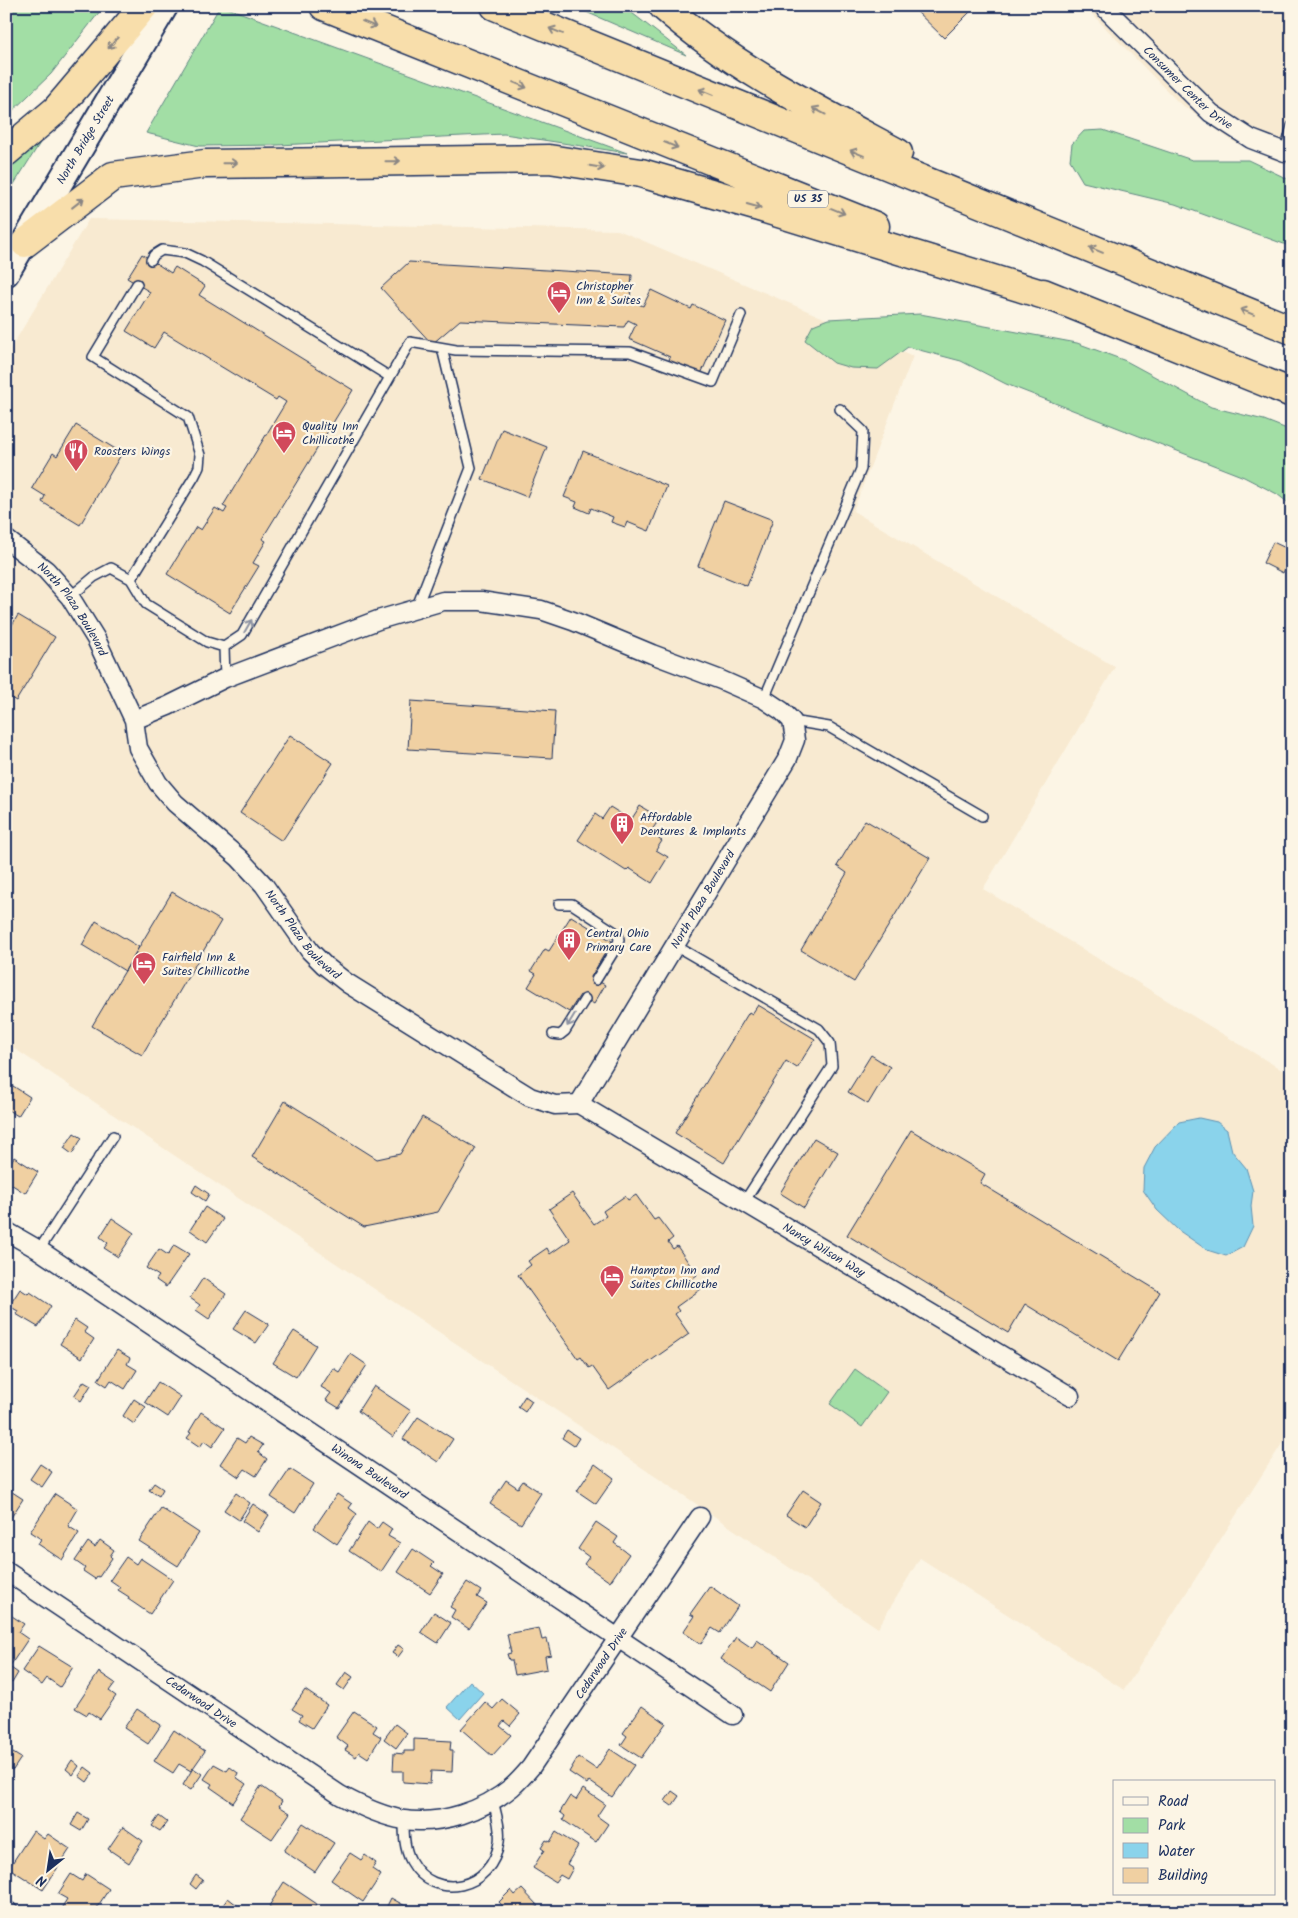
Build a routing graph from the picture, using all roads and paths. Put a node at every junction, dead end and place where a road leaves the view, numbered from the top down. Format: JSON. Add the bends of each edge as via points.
{"nodes":[{"id":1,"x":144,"y":6,"type":"edge"},
{"id":2,"x":166,"y":6,"type":"edge"},
{"id":3,"x":324,"y":6,"type":"edge"},
{"id":4,"x":495,"y":6,"type":"edge"},
{"id":5,"x":663,"y":6,"type":"edge"},
{"id":6,"x":1102,"y":6,"type":"edge"},
{"id":7,"x":1292,"y":126,"type":"edge"},
{"id":8,"x":6,"y":152,"type":"edge"},
{"id":9,"x":1288,"y":153,"type":"edge"},
{"id":10,"x":1032,"y":223,"type":"junction"},
{"id":11,"x":25,"y":243,"type":"junction"},
{"id":12,"x":151,"y":260,"type":"dead end"},
{"id":13,"x":6,"y":274,"type":"edge"},
{"id":14,"x":137,"y":284,"type":"dead end"},
{"id":15,"x":1061,"y":300,"type":"junction"},
{"id":16,"x":741,"y":314,"type":"dead end"},
{"id":17,"x":1292,"y":330,"type":"edge"},
{"id":18,"x":442,"y":348,"type":"junction"},
{"id":19,"x":390,"y":377,"type":"junction"},
{"id":20,"x":1292,"y":393,"type":"edge"},
{"id":21,"x":840,"y":409,"type":"dead end"},
{"id":22,"x":6,"y":539,"type":"edge"},
{"id":23,"x":132,"y":579,"type":"junction"},
{"id":24,"x":70,"y":597,"type":"junction"},
{"id":25,"x":416,"y":609,"type":"junction"},
{"id":26,"x":224,"y":647,"type":"junction"},
{"id":27,"x":225,"y":678,"type":"junction"},
{"id":28,"x":764,"y":699,"type":"junction"},
{"id":29,"x":134,"y":720,"type":"junction"},
{"id":30,"x":792,"y":721,"type":"junction"},
{"id":31,"x":982,"y":816,"type":"dead end"},
{"id":32,"x":559,"y":904,"type":"dead end"},
{"id":33,"x":676,"y":946,"type":"junction"},
{"id":34,"x":596,"y":980,"type":"dead end"},
{"id":35,"x":584,"y":998,"type":"dead end"},
{"id":36,"x":553,"y":1034,"type":"dead end"},
{"id":37,"x":579,"y":1104,"type":"junction"},
{"id":38,"x":113,"y":1136,"type":"dead end"},
{"id":39,"x":744,"y":1202,"type":"junction"},
{"id":40,"x":6,"y":1231,"type":"edge"},
{"id":41,"x":38,"y":1250,"type":"junction"},
{"id":42,"x":1070,"y":1396,"type":"dead end"},
{"id":43,"x":700,"y":1517,"type":"dead end"},
{"id":44,"x":6,"y":1572,"type":"edge"},
{"id":45,"x":619,"y":1638,"type":"junction"},
{"id":46,"x":733,"y":1715,"type":"dead end"},
{"id":47,"x":492,"y":1800,"type":"junction"},
{"id":48,"x":404,"y":1820,"type":"junction"}],
"edges":[{"from":1,"to":8,"type":"highway","one_way":true,"via":[[56,110]]},
{"from":2,"to":11,"type":"main road","name":"North Bridge Street"},
{"from":3,"to":15,"type":"highway","number":"US 35","one_way":true},
{"from":10,"to":4,"type":"highway","one_way":true},
{"from":10,"to":5,"type":"highway","one_way":true,"via":[[788,94],[724,55]]},
{"from":6,"to":9,"type":"street","name":"Consumer Center Drive","via":[[1211,113],[1251,139]]},
{"from":7,"to":9,"type":"lane"},
{"from":17,"to":10,"type":"highway","one_way":true},
{"from":11,"to":13,"type":"main road","name":"North Bridge Street"},
{"from":11,"to":15,"type":"highway","one_way":true,"via":[[113,176],[206,164],[549,159],[641,174]]},
{"from":12,"to":19,"type":"lane","via":[[162,250],[168,250],[202,260]]},
{"from":14,"to":23,"type":"lane","via":[[93,357],[188,417],[200,456],[194,477]]},
{"from":15,"to":20,"type":"highway","number":"US 35"},
{"from":16,"to":18,"type":"lane","via":[[713,382],[630,352]]},
{"from":18,"to":19,"type":"lane","via":[[410,342]]},
{"from":18,"to":25,"type":"lane","via":[[472,468]]},
{"from":26,"to":19,"type":"lane","one_way":true,"via":[[242,635]]},
{"from":21,"to":28,"type":"lane","via":[[863,430],[861,469]]},
{"from":22,"to":24,"type":"street","name":"North Plaza Boulevard","via":[[46,570]]},
{"from":23,"to":24,"type":"lane","via":[[112,568],[94,577]]},
{"from":23,"to":26,"type":"lane","via":[[146,604],[207,642]]},
{"from":24,"to":29,"type":"street","name":"North Plaza Boulevard","via":[[96,639]]},
{"from":25,"to":27,"type":"street","via":[[378,620]]},
{"from":25,"to":28,"type":"street","via":[[443,601],[481,601],[541,610]]},
{"from":26,"to":27,"type":"lane"},
{"from":27,"to":29,"type":"street"},
{"from":28,"to":30,"type":"street"},
{"from":29,"to":37,"type":"street","name":"North Plaza Boulevard","via":[[138,748],[158,783],[175,803],[264,885],[310,951],[324,965],[347,983],[530,1097],[555,1105]]},
{"from":30,"to":31,"type":"lane","via":[[829,727]]},
{"from":30,"to":33,"type":"street","name":"North Plaza Boulevard","via":[[795,740],[788,758]]},
{"from":32,"to":34,"type":"lane","via":[[572,904],[618,934],[617,946]]},
{"from":33,"to":37,"type":"street","name":"North Plaza Boulevard"},
{"from":33,"to":39,"type":"lane","via":[[819,1029],[830,1043],[832,1066]]},
{"from":35,"to":36,"type":"lane","one_way":true,"via":[[565,1031],[560,1035]]},
{"from":37,"to":39,"type":"street","name":"Nancy Wilson Way"},
{"from":38,"to":41,"type":"lane"},
{"from":39,"to":42,"type":"street","name":"Nancy Wilson Way"},
{"from":40,"to":41,"type":"street","name":"Winona Boulevard"},
{"from":41,"to":45,"type":"street","name":"Winona Boulevard"},
{"from":43,"to":45,"type":"street","name":"Cedarwood Drive"},
{"from":44,"to":48,"type":"street","name":"Cedarwood Drive","via":[[340,1795],[363,1807]]},
{"from":45,"to":46,"type":"street","name":"Winona Boulevard"},
{"from":45,"to":47,"type":"street","name":"Cedarwood Drive","via":[[531,1767],[513,1786]]},
{"from":47,"to":48,"type":"street","name":"Cedarwood Drive","via":[[451,1818]]},
{"from":47,"to":48,"type":"lane","via":[[499,1827],[499,1844],[492,1862],[482,1875],[468,1884],[441,1884],[420,1873],[407,1850]]}]}
